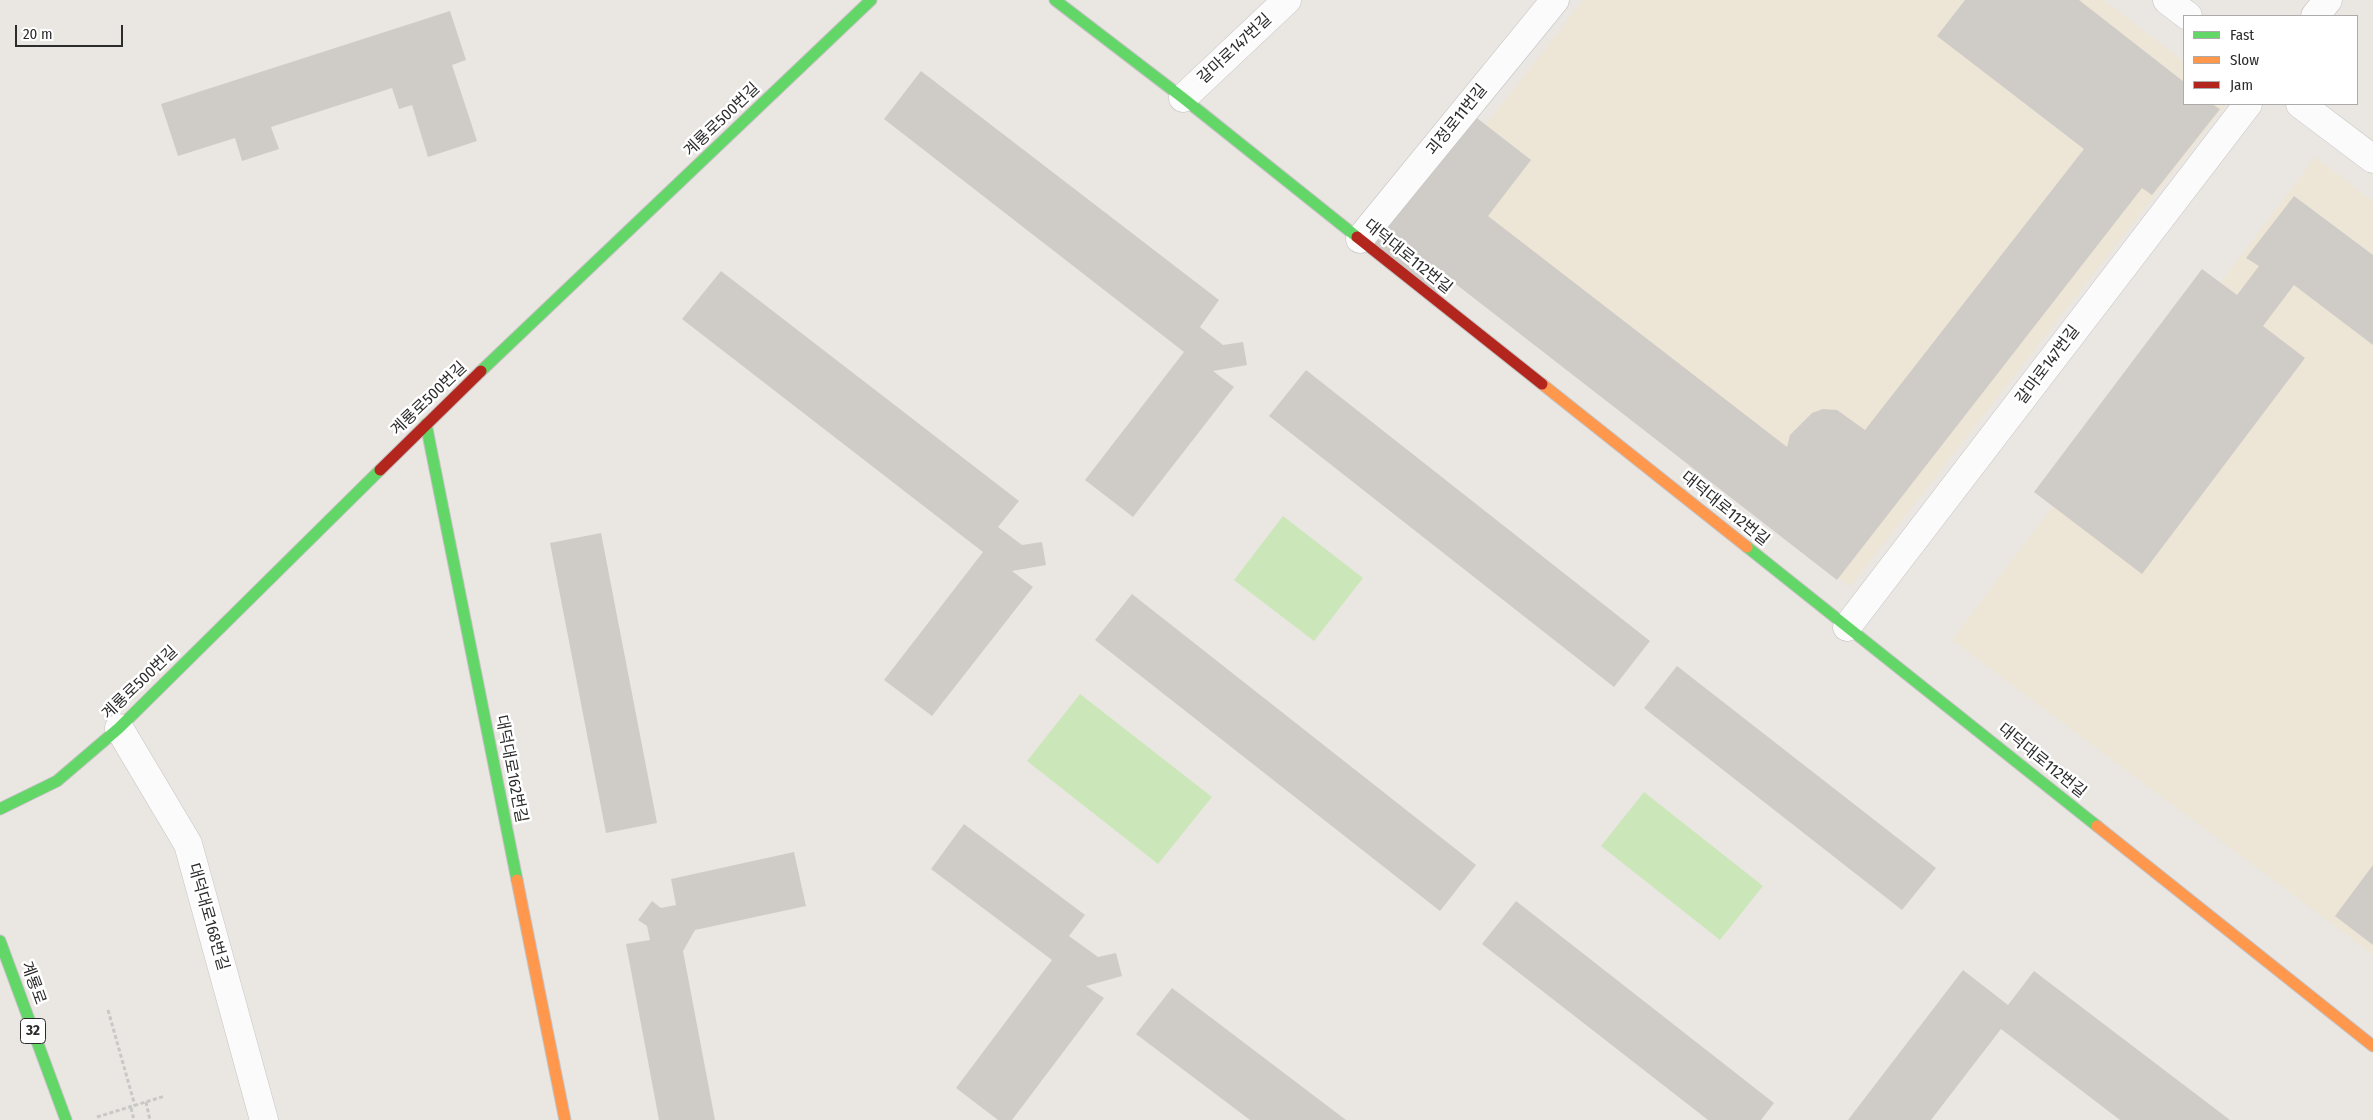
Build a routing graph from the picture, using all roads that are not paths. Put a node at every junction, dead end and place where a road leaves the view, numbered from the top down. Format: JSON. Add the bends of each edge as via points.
{"nodes":[{"id":1,"x":871,"y":0,"type":"edge"},
{"id":2,"x":1055,"y":0,"type":"edge"},
{"id":3,"x":1286,"y":0,"type":"edge"},
{"id":4,"x":1555,"y":0,"type":"edge"},
{"id":5,"x":2167,"y":0,"type":"edge"},
{"id":6,"x":2328,"y":0,"type":"edge"},
{"id":7,"x":2187,"y":15,"type":"edge"},
{"id":8,"x":2316,"y":15,"type":"edge"},
{"id":9,"x":1183,"y":98,"type":"junction"},
{"id":10,"x":2247,"y":105,"type":"edge"},
{"id":11,"x":2301,"y":105,"type":"edge"},
{"id":12,"x":2373,"y":159,"type":"edge"},
{"id":13,"x":1360,"y":239,"type":"junction"},
{"id":14,"x":426,"y":424,"type":"junction"},
{"id":15,"x":1847,"y":627,"type":"junction"},
{"id":16,"x":118,"y":728,"type":"junction"},
{"id":17,"x":0,"y":809,"type":"edge"},
{"id":18,"x":0,"y":941,"type":"edge"},
{"id":19,"x":2373,"y":1046,"type":"edge"},
{"id":20,"x":66,"y":1120,"type":"edge"},
{"id":21,"x":264,"y":1120,"type":"edge"},
{"id":22,"x":565,"y":1120,"type":"edge"}],
"edges":[{"from":1,"to":14,"type":"street","name":"계룡로500번길"},
{"from":2,"to":9,"type":"street","name":"대덕대로112번길"},
{"from":3,"to":9,"type":"street","name":"갈마로147번길"},
{"from":4,"to":13,"type":"street","name":"괴정로11번길"},
{"from":5,"to":7,"type":"street"},
{"from":6,"to":8,"type":"street"},
{"from":9,"to":13,"type":"street","name":"대덕대로112번길"},
{"from":10,"to":15,"type":"street","name":"갈마로147번길"},
{"from":11,"to":12,"type":"street"},
{"from":13,"to":15,"type":"street","name":"대덕대로112번길"},
{"from":14,"to":16,"type":"street","name":"계룡로500번길"},
{"from":14,"to":22,"type":"street","name":"대덕대로162번길"},
{"from":15,"to":19,"type":"street","name":"대덕대로112번길"},
{"from":16,"to":17,"type":"street","name":"계룡로500번길","via":[[57,780]]},
{"from":16,"to":21,"type":"street","name":"대덕대로168번길","via":[[188,844]]},
{"from":18,"to":20,"type":"street","name":"계룡로","number":"32"}]}
